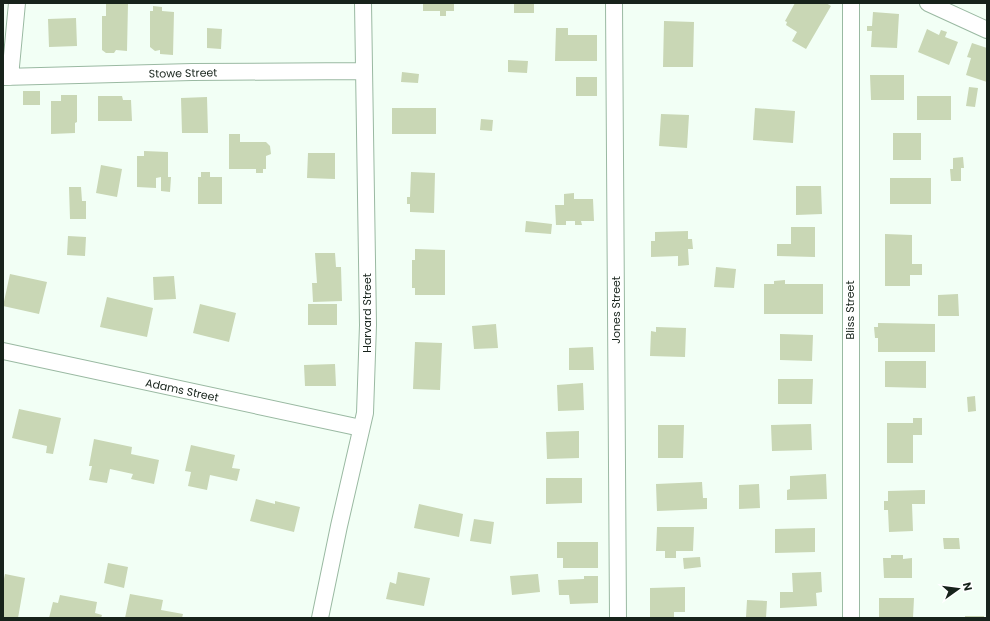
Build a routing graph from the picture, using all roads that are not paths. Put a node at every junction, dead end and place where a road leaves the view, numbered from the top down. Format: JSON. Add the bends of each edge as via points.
{"nodes":[{"id":1,"x":17,"y":3,"type":"edge"},
{"id":2,"x":363,"y":3,"type":"edge"},
{"id":3,"x":614,"y":3,"type":"edge"},
{"id":4,"x":851,"y":3,"type":"edge"},
{"id":5,"x":928,"y":3,"type":"edge"},
{"id":6,"x":987,"y":30,"type":"edge"},
{"id":7,"x":363,"y":71,"type":"junction"},
{"id":8,"x":6,"y":77,"type":"edge"},
{"id":9,"x":3,"y":351,"type":"edge"},
{"id":10,"x":361,"y":428,"type":"junction"},
{"id":11,"x":320,"y":618,"type":"edge"},
{"id":12,"x":618,"y":618,"type":"edge"},
{"id":13,"x":850,"y":618,"type":"edge"}],
"edges":[{"from":1,"to":8,"type":"street"},
{"from":2,"to":7,"type":"street","name":"Harvard Street"},
{"from":3,"to":12,"type":"street","name":"Jones Street"},
{"from":4,"to":13,"type":"street","name":"Bliss Street"},
{"from":5,"to":6,"type":"street"},
{"from":7,"to":8,"type":"street","name":"Stowe Street"},
{"from":7,"to":10,"type":"street","name":"Harvard Street","via":[[368,325],[365,413]]},
{"from":9,"to":10,"type":"street","name":"Adams Street"},
{"from":10,"to":11,"type":"street","name":"Harvard Street"}]}
